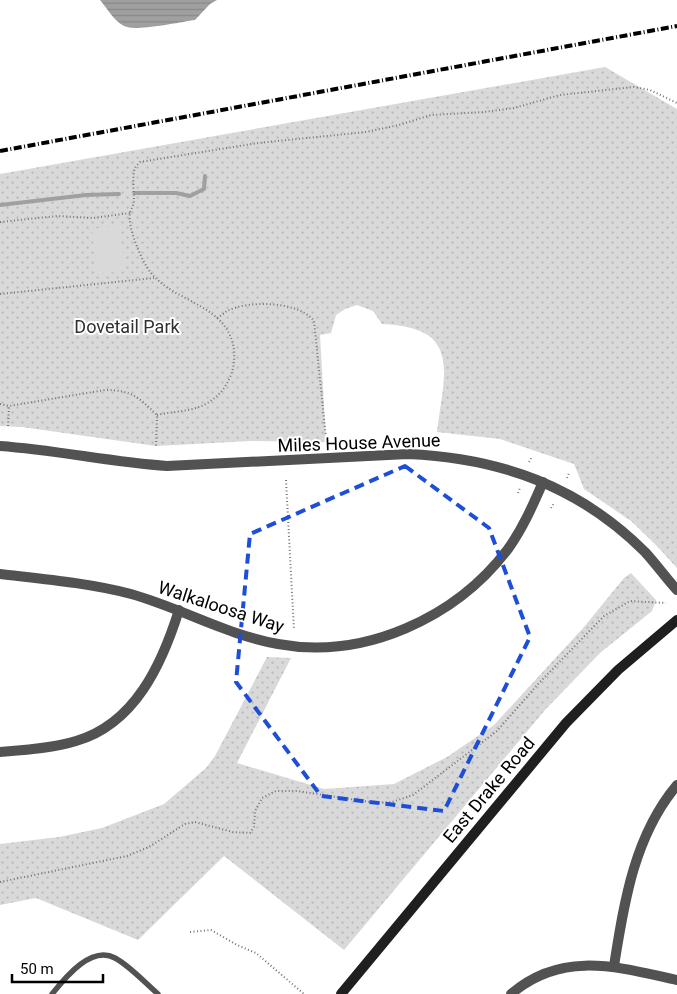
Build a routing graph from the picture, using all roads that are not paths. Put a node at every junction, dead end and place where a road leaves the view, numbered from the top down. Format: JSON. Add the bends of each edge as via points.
{"nodes":[{"id":1,"x":0,"y":446,"type":"edge"},
{"id":2,"x":543,"y":482,"type":"junction"},
{"id":3,"x":0,"y":574,"type":"edge"},
{"id":4,"x":677,"y":590,"type":"edge"},
{"id":5,"x":179,"y":610,"type":"junction"},
{"id":6,"x":677,"y":620,"type":"edge"},
{"id":7,"x":0,"y":752,"type":"edge"},
{"id":8,"x":677,"y":786,"type":"edge"},
{"id":9,"x":614,"y":966,"type":"junction"},
{"id":10,"x":677,"y":980,"type":"edge"},
{"id":11,"x":52,"y":994,"type":"edge"},
{"id":12,"x":158,"y":994,"type":"edge"},
{"id":13,"x":341,"y":994,"type":"edge"},
{"id":14,"x":511,"y":994,"type":"edge"}],
"edges":[{"from":1,"to":2,"type":"street","name":"Miles House Avenue","via":[[167,466],[408,454],[444,456],[493,465]]},
{"from":2,"to":4,"type":"street","name":"Miles House Avenue","via":[[595,511],[625,534]]},
{"from":2,"to":5,"type":"street","name":"Walkaloosa Way","via":[[507,549],[470,590],[422,621],[386,636],[348,646],[278,644]]},
{"from":3,"to":5,"type":"street","name":"Walkaloosa Way","via":[[131,594]]},
{"from":5,"to":7,"type":"street","via":[[156,669],[126,713],[104,729],[77,741]]},
{"from":6,"to":13,"type":"main road","name":"East Drake Road","via":[[618,670],[566,723]]},
{"from":8,"to":9,"type":"street","via":[[661,809],[634,866]]},
{"from":9,"to":10,"type":"street"},
{"from":9,"to":14,"type":"street","via":[[564,968],[531,980]]},
{"from":11,"to":12,"type":"lane","via":[[80,964],[103,955],[115,958]]}]}
